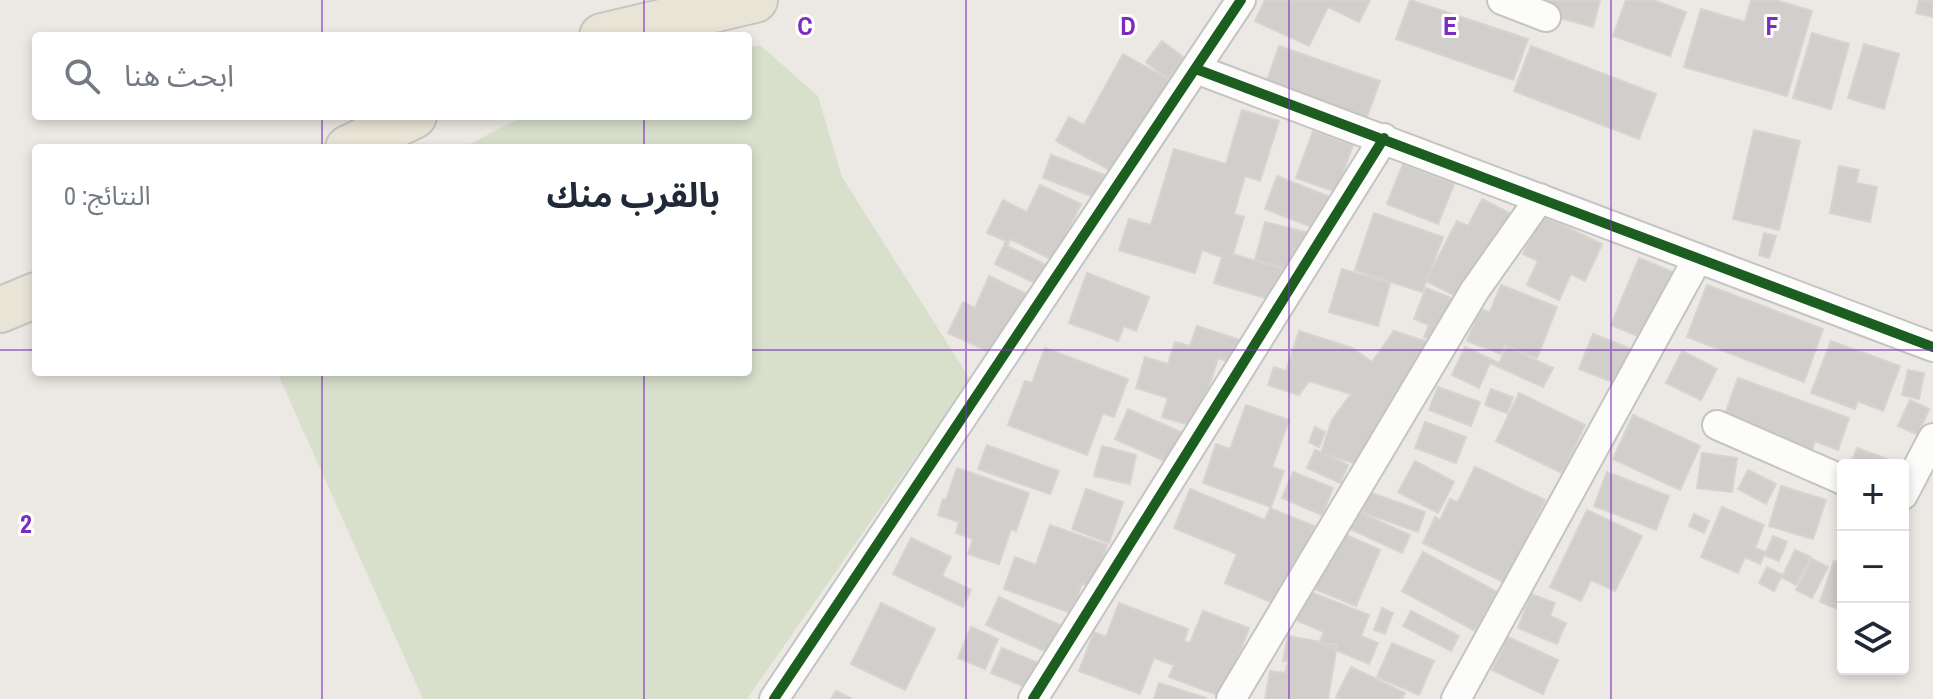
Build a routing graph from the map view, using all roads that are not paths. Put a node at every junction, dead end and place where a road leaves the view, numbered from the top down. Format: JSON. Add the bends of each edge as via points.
{"nodes":[{"id":1,"x":755,"y":0,"type":"edge"},
{"id":2,"x":1241,"y":0,"type":"edge"},
{"id":3,"x":1502,"y":0,"type":"edge"},
{"id":4,"x":1546,"y":17,"type":"dead end"},
{"id":5,"x":619,"y":32,"type":"edge"},
{"id":6,"x":1196,"y":69,"type":"junction"},
{"id":7,"x":406,"y":120,"type":"edge"},
{"id":8,"x":1384,"y":138,"type":"junction"},
{"id":9,"x":356,"y":144,"type":"edge"},
{"id":10,"x":1540,"y":198,"type":"junction"},
{"id":11,"x":1698,"y":258,"type":"junction"},
{"id":12,"x":32,"y":297,"type":"edge"},
{"id":13,"x":0,"y":310,"type":"edge"},
{"id":14,"x":1933,"y":347,"type":"edge"},
{"id":15,"x":1717,"y":425,"type":"dead end"},
{"id":16,"x":1933,"y":438,"type":"edge"},
{"id":17,"x":1837,"y":477,"type":"edge"},
{"id":18,"x":1909,"y":484,"type":"edge"},
{"id":19,"x":774,"y":699,"type":"edge"},
{"id":20,"x":1033,"y":699,"type":"edge"},
{"id":21,"x":1231,"y":699,"type":"edge"},
{"id":22,"x":1456,"y":699,"type":"edge"}],
"edges":[{"from":1,"to":5,"type":"main road"},
{"from":2,"to":6,"type":"street"},
{"from":3,"to":4,"type":"street"},
{"from":6,"to":8,"type":"street"},
{"from":6,"to":19,"type":"street"},
{"from":7,"to":9,"type":"main road"},
{"from":8,"to":10,"type":"street"},
{"from":8,"to":20,"type":"street"},
{"from":10,"to":11,"type":"street"},
{"from":10,"to":21,"type":"street","via":[[1475,290]]},
{"from":11,"to":14,"type":"street"},
{"from":11,"to":22,"type":"street"},
{"from":12,"to":13,"type":"main road"},
{"from":15,"to":17,"type":"street"},
{"from":16,"to":18,"type":"street"}]}
